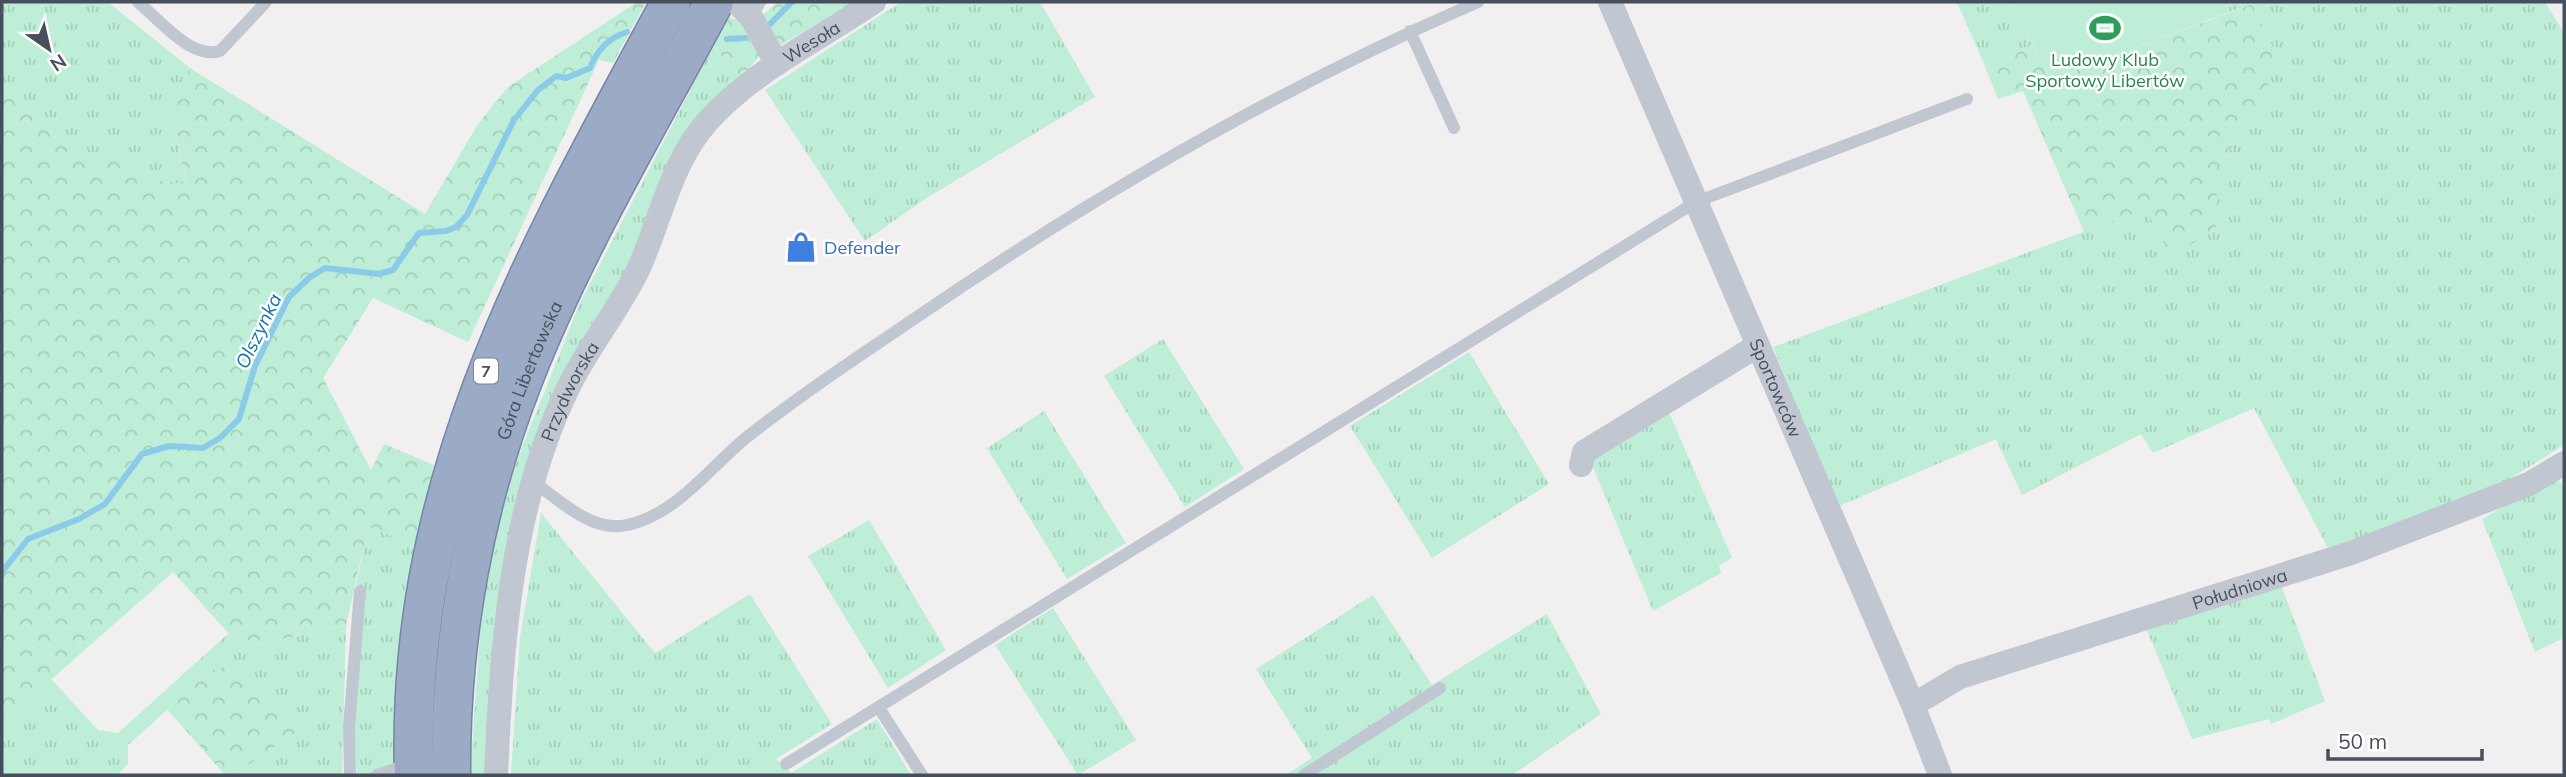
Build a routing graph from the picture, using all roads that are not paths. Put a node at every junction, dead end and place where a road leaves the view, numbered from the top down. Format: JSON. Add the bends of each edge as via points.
{"nodes":[{"id":1,"x":138,"y":2,"type":"edge"},
{"id":2,"x":266,"y":2,"type":"edge"},
{"id":3,"x":671,"y":2,"type":"edge"},
{"id":4,"x":715,"y":2,"type":"edge"},
{"id":5,"x":874,"y":2,"type":"edge"},
{"id":6,"x":1478,"y":2,"type":"edge"},
{"id":7,"x":1610,"y":2,"type":"edge"},
{"id":8,"x":749,"y":7,"type":"edge"},
{"id":9,"x":1410,"y":31,"type":"junction"},
{"id":10,"x":777,"y":64,"type":"junction"},
{"id":11,"x":1967,"y":99,"type":"dead end"},
{"id":12,"x":1454,"y":128,"type":"dead end"},
{"id":13,"x":1696,"y":202,"type":"junction"},
{"id":14,"x":1758,"y":346,"type":"junction"},
{"id":15,"x":2564,"y":463,"type":"edge"},
{"id":16,"x":1581,"y":465,"type":"dead end"},
{"id":17,"x":534,"y":482,"type":"junction"},
{"id":18,"x":360,"y":592,"type":"dead end"},
{"id":19,"x":1440,"y":688,"type":"dead end"},
{"id":20,"x":1913,"y":705,"type":"junction"},
{"id":21,"x":879,"y":708,"type":"junction"},
{"id":22,"x":786,"y":764,"type":"dead end"},
{"id":23,"x":414,"y":769,"type":"edge"},
{"id":24,"x":350,"y":775,"type":"edge"},
{"id":25,"x":377,"y":775,"type":"edge"},
{"id":26,"x":451,"y":775,"type":"edge"},
{"id":27,"x":496,"y":775,"type":"edge"},
{"id":28,"x":922,"y":775,"type":"edge"},
{"id":29,"x":1304,"y":775,"type":"edge"},
{"id":30,"x":1940,"y":775,"type":"edge"}],
"edges":[{"from":1,"to":2,"type":"lane","via":[[196,50],[210,54],[220,51]]},
{"from":3,"to":23,"type":"highway","name":"Góra Libertowska","number":"7","via":[[535,259],[464,433],[427,591],[416,687]]},
{"from":4,"to":26,"type":"highway","name":"Góra Libertowska","number":"7","via":[[560,294],[508,423],[485,497],[462,612]]},
{"from":5,"to":10,"type":"street","name":"Wesoła"},
{"from":6,"to":9,"type":"lane"},
{"from":7,"to":13,"type":"street","name":"Sportowców"},
{"from":8,"to":10,"type":"street","name":"Wesoła"},
{"from":9,"to":12,"type":"lane"},
{"from":9,"to":17,"type":"lane","via":[[1222,126],[1066,219],[912,320],[747,438],[670,504],[645,518],[603,527]]},
{"from":10,"to":17,"type":"street","name":"Przydworska","via":[[719,110],[692,143],[637,270],[567,390]]},
{"from":11,"to":13,"type":"lane"},
{"from":13,"to":14,"type":"street","name":"Sportowców"},
{"from":13,"to":21,"type":"lane"},
{"from":14,"to":16,"type":"street","via":[[1584,452]]},
{"from":14,"to":20,"type":"street","name":"Sportowców"},
{"from":15,"to":20,"type":"street","name":"Południowa","via":[[2529,484],[2351,553],[1960,677]]},
{"from":17,"to":27,"type":"street","name":"Przydworska","via":[[522,525],[502,650]]},
{"from":18,"to":24,"type":"lane","via":[[349,727]]},
{"from":19,"to":29,"type":"lane"},
{"from":20,"to":30,"type":"street","name":"Sportowców"},
{"from":21,"to":22,"type":"lane"},
{"from":21,"to":28,"type":"lane"},
{"from":23,"to":25,"type":"lane"}]}
